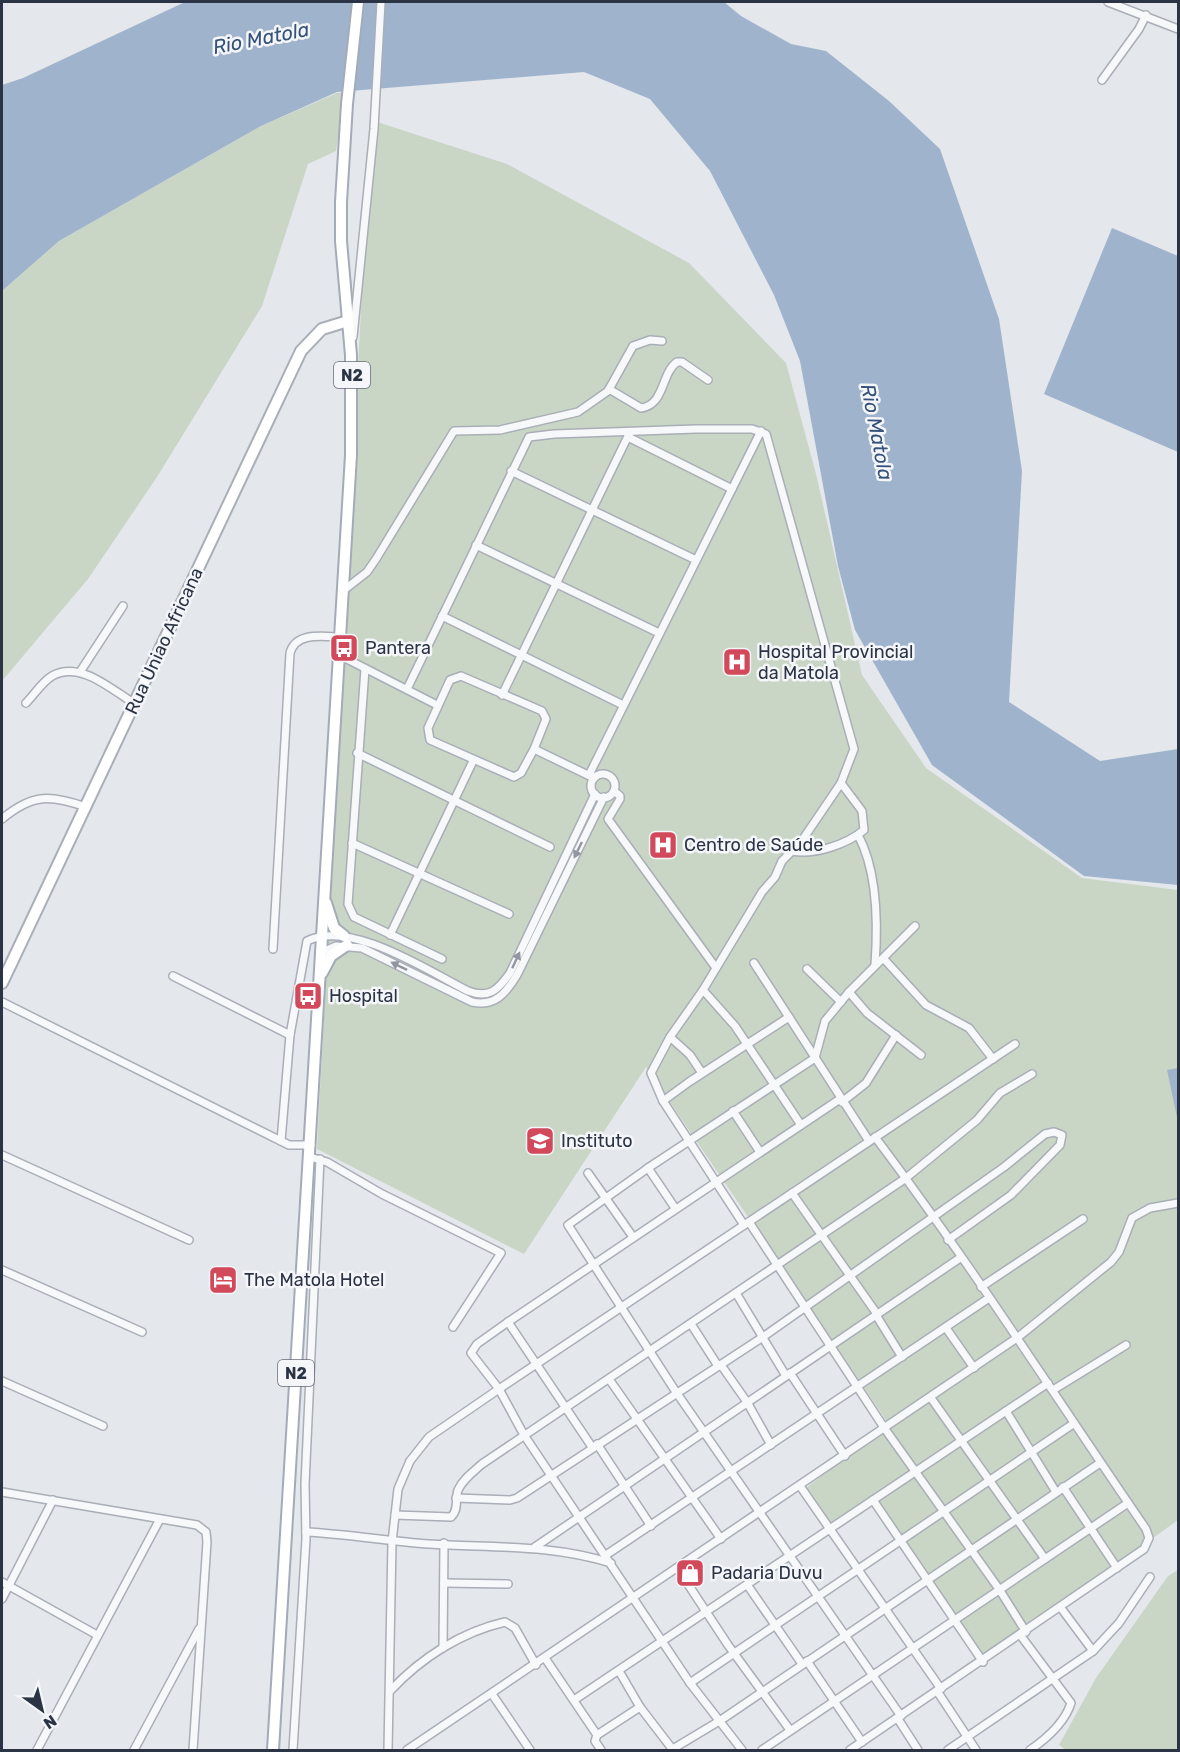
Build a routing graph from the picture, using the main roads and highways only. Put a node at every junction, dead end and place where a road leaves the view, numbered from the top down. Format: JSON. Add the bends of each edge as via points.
{"nodes":[{"id":1,"x":358,"y":2,"type":"edge"},
{"id":2,"x":348,"y":321,"type":"junction"},
{"id":3,"x":324,"y":894,"type":"junction"},
{"id":4,"x":319,"y":981,"type":"junction"},
{"id":5,"x":2,"y":983,"type":"edge"},
{"id":6,"x":273,"y":1750,"type":"edge"}],
"edges":[{"from":1,"to":2,"type":"main road","number":"N2","via":[[347,104],[341,233]]},
{"from":2,"to":3,"type":"main road","number":"N2","via":[[353,397],[341,656]]},
{"from":2,"to":5,"type":"main road","name":"Rua Uniao Africana","via":[[322,329],[301,351]]},
{"from":3,"to":4,"type":"main road","number":"N2"},
{"from":3,"to":4,"type":"main road","via":[[332,924],[346,940],[331,956]]},
{"from":4,"to":6,"type":"main road","number":"N2","via":[[311,1144],[315,1158]]}]}
